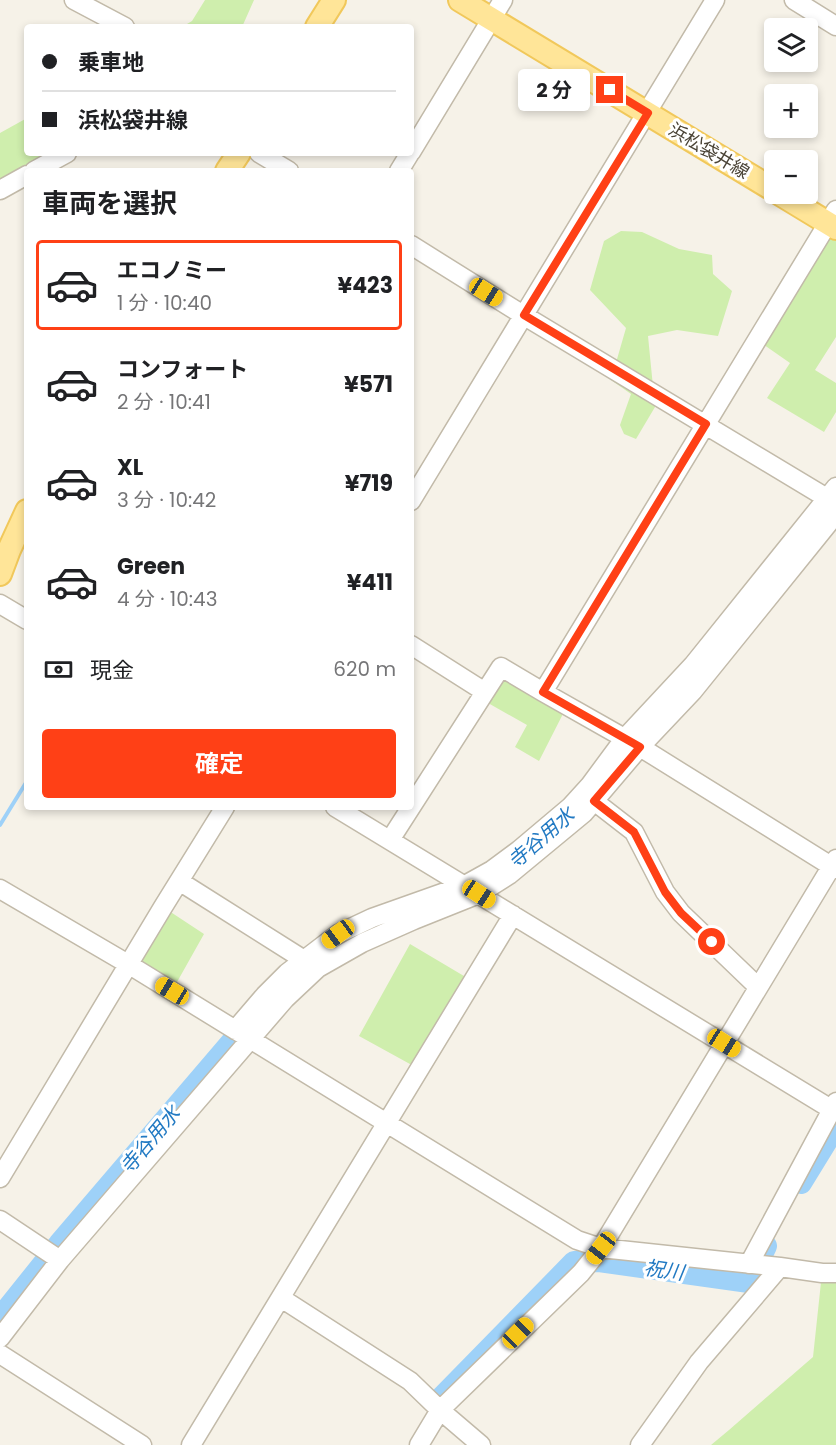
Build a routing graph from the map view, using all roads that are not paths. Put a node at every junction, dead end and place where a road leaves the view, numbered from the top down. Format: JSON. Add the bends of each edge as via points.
{"nodes":[{"id":1,"x":74,"y":0,"type":"edge"},
{"id":2,"x":334,"y":0,"type":"edge"},
{"id":3,"x":460,"y":0,"type":"edge"},
{"id":4,"x":715,"y":0,"type":"edge"},
{"id":5,"x":794,"y":0,"type":"edge"},
{"id":6,"x":497,"y":10,"type":"edge"},
{"id":7,"x":119,"y":24,"type":"edge"},
{"id":8,"x":319,"y":24,"type":"edge"},
{"id":9,"x":836,"y":26,"type":"edge"},
{"id":10,"x":648,"y":113,"type":"junction"},
{"id":11,"x":414,"y":147,"type":"edge"},
{"id":12,"x":62,"y":156,"type":"edge"},
{"id":13,"x":264,"y":156,"type":"edge"},
{"id":14,"x":40,"y":168,"type":"edge"},
{"id":15,"x":284,"y":168,"type":"edge"},
{"id":16,"x":24,"y":177,"type":"edge"},
{"id":17,"x":764,"y":184,"type":"edge"},
{"id":18,"x":0,"y":190,"type":"edge"},
{"id":19,"x":800,"y":204,"type":"edge"},
{"id":20,"x":833,"y":220,"type":"edge"},
{"id":21,"x":414,"y":247,"type":"edge"},
{"id":22,"x":524,"y":315,"type":"junction"},
{"id":23,"x":706,"y":424,"type":"junction"},
{"id":24,"x":414,"y":490,"type":"edge"},
{"id":25,"x":832,"y":500,"type":"edge"},
{"id":26,"x":24,"y":518,"type":"edge"},
{"id":27,"x":0,"y":574,"type":"edge"},
{"id":28,"x":0,"y":604,"type":"edge"},
{"id":29,"x":24,"y":618,"type":"edge"},
{"id":30,"x":414,"y":647,"type":"edge"},
{"id":31,"x":485,"y":692,"type":"junction"},
{"id":32,"x":543,"y":692,"type":"junction"},
{"id":33,"x":632,"y":743,"type":"junction"},
{"id":34,"x":594,"y":801,"type":"junction"},
{"id":35,"x":414,"y":803,"type":"edge"},
{"id":36,"x":223,"y":810,"type":"edge"},
{"id":37,"x":340,"y":810,"type":"edge"},
{"id":38,"x":409,"y":810,"type":"edge"},
{"id":39,"x":390,"y":840,"type":"junction"},
{"id":40,"x":834,"y":865,"type":"edge"},
{"id":41,"x":179,"y":881,"type":"junction"},
{"id":42,"x":0,"y":889,"type":"edge"},
{"id":43,"x":472,"y":890,"type":"junction"},
{"id":44,"x":513,"y":915,"type":"junction"},
{"id":45,"x":128,"y":964,"type":"junction"},
{"id":46,"x":311,"y":964,"type":"junction"},
{"id":47,"x":758,"y":987,"type":"junction"},
{"id":48,"x":235,"y":1030,"type":"junction"},
{"id":49,"x":251,"y":1040,"type":"junction"},
{"id":50,"x":724,"y":1043,"type":"junction"},
{"id":51,"x":834,"y":1108,"type":"edge"},
{"id":52,"x":386,"y":1122,"type":"junction"},
{"id":53,"x":0,"y":1178,"type":"edge"},
{"id":54,"x":0,"y":1220,"type":"edge"},
{"id":55,"x":601,"y":1248,"type":"junction"},
{"id":56,"x":60,"y":1260,"type":"junction"},
{"id":57,"x":749,"y":1264,"type":"junction"},
{"id":58,"x":780,"y":1267,"type":"junction"},
{"id":59,"x":836,"y":1273,"type":"edge"},
{"id":60,"x":280,"y":1298,"type":"junction"},
{"id":61,"x":0,"y":1338,"type":"edge"},
{"id":62,"x":0,"y":1354,"type":"edge"},
{"id":63,"x":440,"y":1410,"type":"junction"},
{"id":64,"x":142,"y":1445,"type":"edge"},
{"id":65,"x":190,"y":1445,"type":"edge"},
{"id":66,"x":419,"y":1445,"type":"edge"},
{"id":67,"x":482,"y":1445,"type":"edge"},
{"id":68,"x":640,"y":1445,"type":"edge"}],
"edges":[{"from":1,"to":7,"type":"street"},
{"from":2,"to":8,"type":"main road"},
{"from":3,"to":6,"type":"main road","name":"浜松袋井線"},
{"from":4,"to":10,"type":"street"},
{"from":5,"to":9,"type":"street"},
{"from":6,"to":10,"type":"main road","name":"浜松袋井線"},
{"from":6,"to":11,"type":"street"},
{"from":10,"to":17,"type":"main road","name":"浜松袋井線"},
{"from":10,"to":22,"type":"street"},
{"from":12,"to":14,"type":"street"},
{"from":13,"to":15,"type":"street"},
{"from":16,"to":18,"type":"street"},
{"from":19,"to":20,"type":"main road"},
{"from":20,"to":23,"type":"street"},
{"from":21,"to":22,"type":"street"},
{"from":22,"to":23,"type":"street"},
{"from":22,"to":24,"type":"street"},
{"from":23,"to":25,"type":"street"},
{"from":23,"to":32,"type":"street"},
{"from":25,"to":33,"type":"street","via":[[693,691]]},
{"from":26,"to":27,"type":"main road"},
{"from":28,"to":29,"type":"street"},
{"from":30,"to":31,"type":"street"},
{"from":31,"to":32,"type":"street","via":[[501,667]]},
{"from":31,"to":35,"type":"street"},
{"from":32,"to":33,"type":"street"},
{"from":33,"to":34,"type":"street"},
{"from":33,"to":40,"type":"street"},
{"from":33,"to":43,"type":"street","via":[[570,807]]},
{"from":34,"to":43,"type":"street","via":[[509,875]]},
{"from":34,"to":47,"type":"street","via":[[634,832],[675,906]]},
{"from":36,"to":41,"type":"street"},
{"from":37,"to":39,"type":"street"},
{"from":38,"to":39,"type":"street"},
{"from":39,"to":43,"type":"street"},
{"from":40,"to":47,"type":"street"},
{"from":41,"to":45,"type":"street"},
{"from":41,"to":46,"type":"street"},
{"from":42,"to":45,"type":"street"},
{"from":43,"to":44,"type":"street"},
{"from":43,"to":46,"type":"street","via":[[414,920]]},
{"from":44,"to":50,"type":"street"},
{"from":44,"to":52,"type":"street"},
{"from":45,"to":48,"type":"street"},
{"from":45,"to":53,"type":"street"},
{"from":46,"to":48,"type":"street","via":[[265,995]]},
{"from":46,"to":49,"type":"street"},
{"from":47,"to":50,"type":"street"},
{"from":48,"to":49,"type":"street"},
{"from":49,"to":52,"type":"street"},
{"from":49,"to":56,"type":"street"},
{"from":50,"to":51,"type":"street"},
{"from":50,"to":55,"type":"street"},
{"from":51,"to":57,"type":"street"},
{"from":52,"to":55,"type":"street","via":[[577,1240]]},
{"from":52,"to":60,"type":"street"},
{"from":54,"to":56,"type":"street"},
{"from":55,"to":57,"type":"street"},
{"from":55,"to":63,"type":"street","via":[[581,1273]]},
{"from":56,"to":61,"type":"street"},
{"from":57,"to":58,"type":"street"},
{"from":58,"to":59,"type":"street"},
{"from":58,"to":68,"type":"street","via":[[699,1362]]},
{"from":60,"to":63,"type":"street","via":[[410,1381]]},
{"from":60,"to":65,"type":"street"},
{"from":62,"to":64,"type":"street"},
{"from":63,"to":66,"type":"street"},
{"from":63,"to":67,"type":"street"}]}
